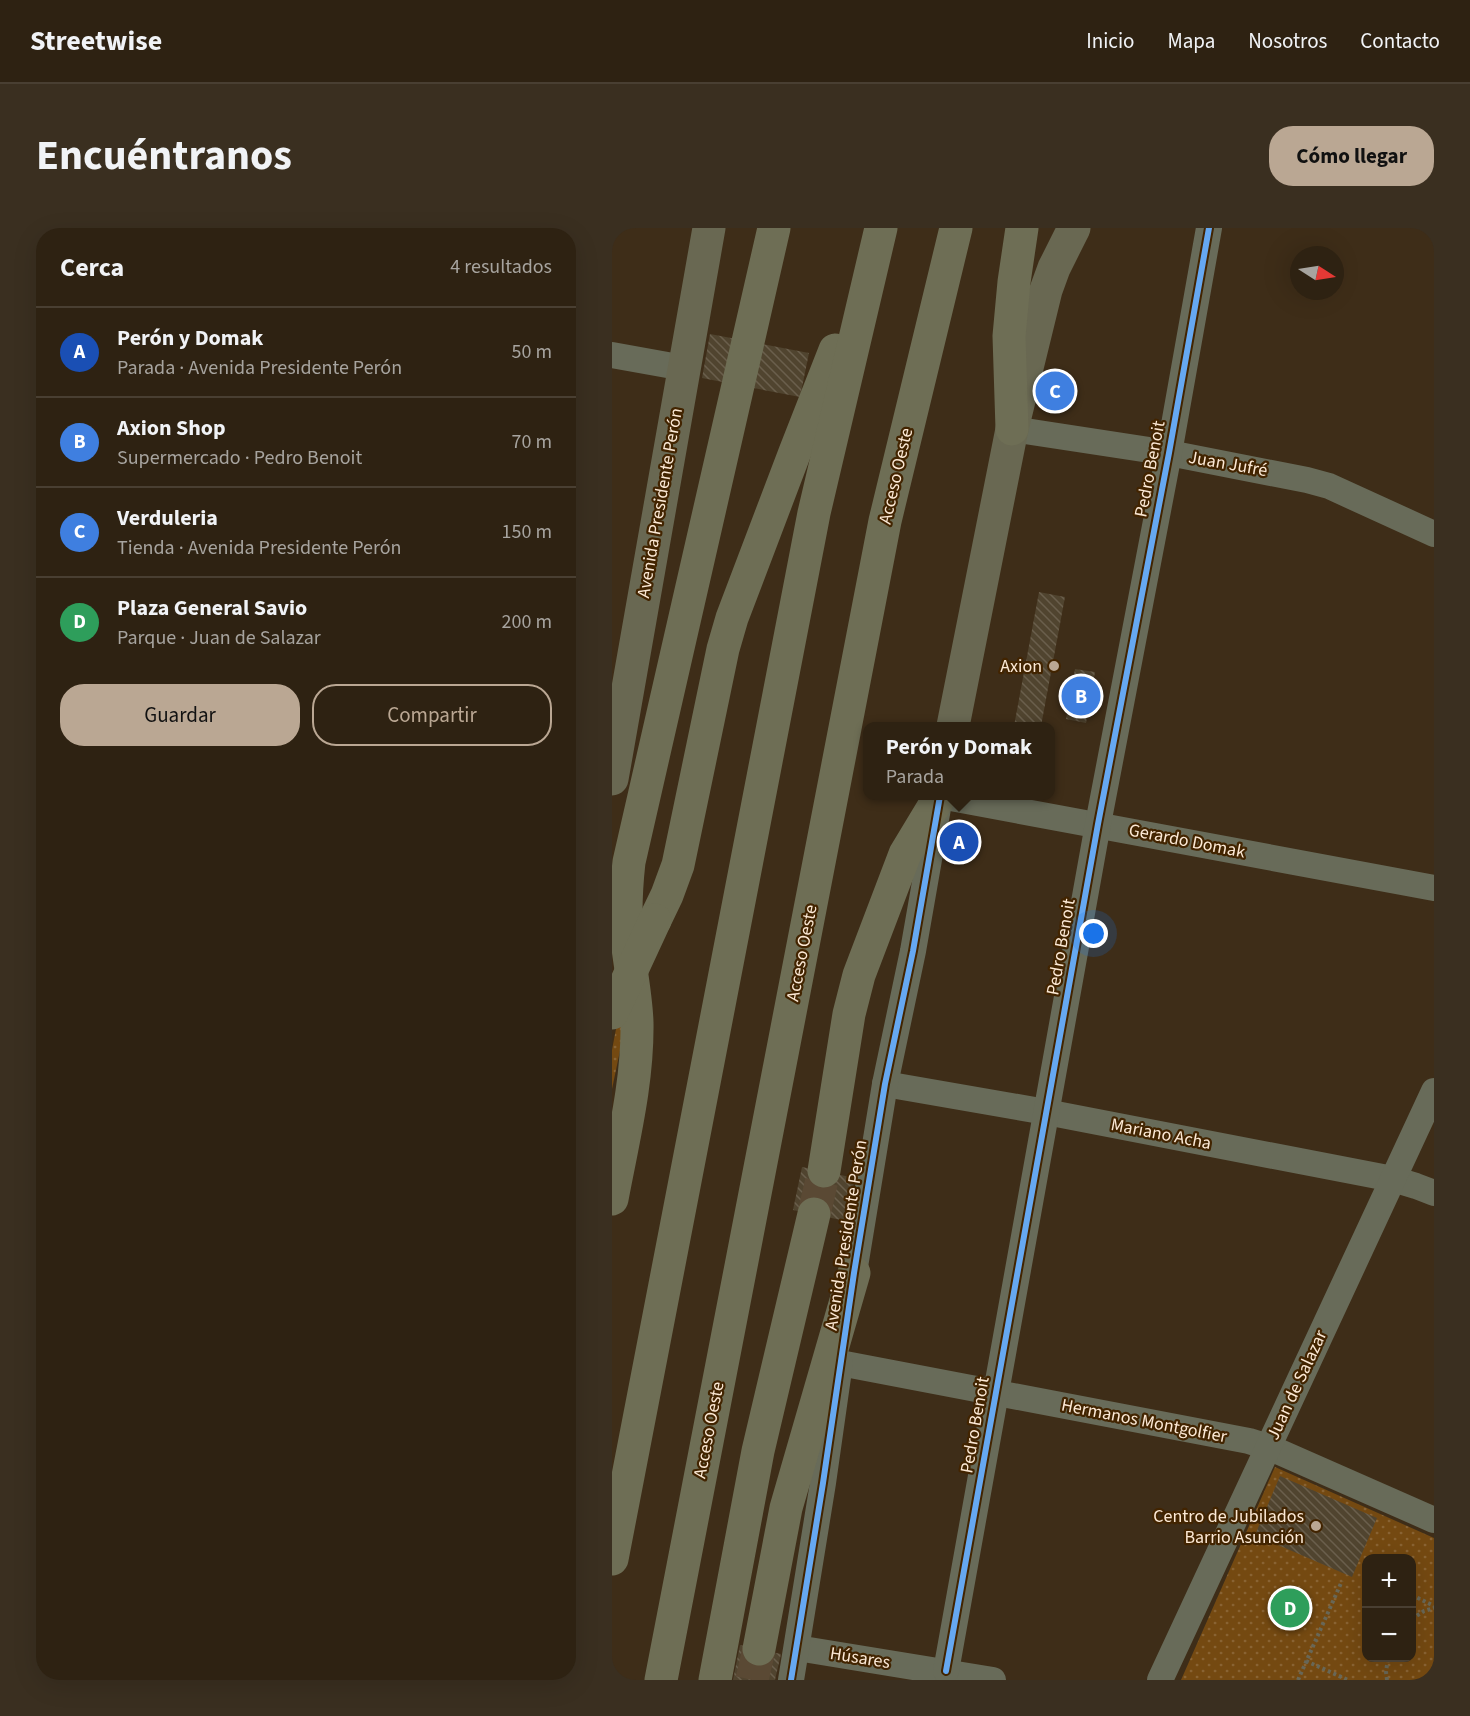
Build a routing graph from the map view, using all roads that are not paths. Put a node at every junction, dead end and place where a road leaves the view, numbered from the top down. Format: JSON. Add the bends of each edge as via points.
{"nodes":[{"id":1,"x":709,"y":228,"type":"edge"},
{"id":2,"x":759,"y":228,"type":"edge"},
{"id":3,"x":774,"y":228,"type":"edge"},
{"id":4,"x":956,"y":228,"type":"edge"},
{"id":5,"x":1022,"y":228,"type":"edge"},
{"id":6,"x":1074,"y":228,"type":"edge"},
{"id":7,"x":1209,"y":228,"type":"edge"},
{"id":8,"x":879,"y":238,"type":"edge"},
{"id":9,"x":612,"y":355,"type":"edge"},
{"id":10,"x":743,"y":365,"type":"junction"},
{"id":11,"x":684,"y":368,"type":"junction"},
{"id":12,"x":1012,"y":429,"type":"junction"},
{"id":13,"x":1169,"y":453,"type":"junction"},
{"id":14,"x":1434,"y":534,"type":"edge"},
{"id":15,"x":617,"y":716,"type":"edge"},
{"id":16,"x":954,"y":722,"type":"edge"},
{"id":17,"x":612,"y":779,"type":"edge"},
{"id":18,"x":937,"y":800,"type":"edge"},
{"id":19,"x":939,"y":800,"type":"edge"},
{"id":20,"x":967,"y":800,"type":"edge"},
{"id":21,"x":1098,"y":824,"type":"junction"},
{"id":22,"x":1434,"y":888,"type":"edge"},
{"id":23,"x":612,"y":1013,"type":"edge"},
{"id":24,"x":885,"y":1084,"type":"junction"},
{"id":25,"x":1434,"y":1091,"type":"edge"},
{"id":26,"x":1046,"y":1112,"type":"junction"},
{"id":27,"x":824,"y":1171,"type":"tunnel mouth"},
{"id":28,"x":1393,"y":1179,"type":"junction"},
{"id":29,"x":1434,"y":1193,"type":"edge"},
{"id":30,"x":612,"y":1199,"type":"edge"},
{"id":31,"x":814,"y":1214,"type":"tunnel mouth"},
{"id":32,"x":854,"y":1273,"type":"junction"},
{"id":33,"x":840,"y":1363,"type":"junction"},
{"id":34,"x":996,"y":1393,"type":"junction"},
{"id":35,"x":1268,"y":1447,"type":"junction"},
{"id":36,"x":1434,"y":1520,"type":"edge"},
{"id":37,"x":612,"y":1559,"type":"edge"},
{"id":38,"x":797,"y":1648,"type":"junction"},
{"id":39,"x":759,"y":1649,"type":"tunnel mouth"},
{"id":40,"x":946,"y":1671,"type":"junction"},
{"id":41,"x":661,"y":1680,"type":"edge"},
{"id":42,"x":715,"y":1680,"type":"edge"},
{"id":43,"x":791,"y":1680,"type":"edge"},
{"id":44,"x":993,"y":1680,"type":"edge"},
{"id":45,"x":1160,"y":1680,"type":"edge"}],
"edges":[{"from":1,"to":11,"type":"main road","name":"Avenida Presidente Perón"},
{"from":2,"to":10,"type":"highway"},
{"from":3,"to":10,"type":"highway"},
{"from":4,"to":41,"type":"highway","name":"Acceso Oeste","via":[[885,521]]},
{"from":5,"to":12,"type":"highway","via":[[1009,336]]},
{"from":6,"to":12,"type":"main road","via":[[1046,290]]},
{"from":7,"to":13,"type":"street","name":"Pedro Benoit"},
{"from":8,"to":23,"type":"highway","bridge":true,"via":[[732,618],[678,865]]},
{"from":8,"to":37,"type":"highway","via":[[814,513]]},
{"from":9,"to":11,"type":"street"},
{"from":10,"to":30,"type":"highway","via":[[629,862],[625,900],[637,1020],[636,1055]]},
{"from":11,"to":15,"type":"main road","name":"Avenida Presidente Perón"},
{"from":12,"to":13,"type":"street","name":"Juan Jufré"},
{"from":12,"to":16,"type":"main road"},
{"from":13,"to":14,"type":"street","name":"Juan Jufré","via":[[1329,486]]},
{"from":13,"to":21,"type":"street","name":"Pedro Benoit"},
{"from":15,"to":17,"type":"main road","name":"Avenida Presidente Perón"},
{"from":18,"to":27,"type":"highway","via":[[905,854],[859,975]]},
{"from":19,"to":24,"type":"street","name":"Avenida Presidente Perón"},
{"from":20,"to":21,"type":"street","name":"Gerardo Domak"},
{"from":21,"to":22,"type":"street","name":"Gerardo Domak"},
{"from":21,"to":26,"type":"street","name":"Pedro Benoit"},
{"from":24,"to":26,"type":"street","name":"Mariano Acha"},
{"from":24,"to":32,"type":"street","name":"Avenida Presidente Perón"},
{"from":25,"to":28,"type":"street","name":"Juan de Salazar"},
{"from":26,"to":28,"type":"street","name":"Mariano Acha"},
{"from":26,"to":34,"type":"street","name":"Pedro Benoit"},
{"from":28,"to":29,"type":"street","name":"Mariano Acha"},
{"from":28,"to":35,"type":"street","name":"Juan de Salazar"},
{"from":31,"to":42,"type":"highway","via":[[758,1451]]},
{"from":32,"to":33,"type":"street","name":"Avenida Presidente Perón"},
{"from":32,"to":39,"type":"highway","via":[[786,1508]]},
{"from":33,"to":34,"type":"street","name":"Hermanos Montgolfier"},
{"from":33,"to":38,"type":"street","name":"Avenida Presidente Perón"},
{"from":34,"to":35,"type":"street","name":"Hermanos Montgolfier"},
{"from":34,"to":40,"type":"street","name":"Pedro Benoit"},
{"from":35,"to":36,"type":"street","name":"Hermanos Montgolfier"},
{"from":35,"to":45,"type":"street","name":"Juan de Salazar"},
{"from":38,"to":40,"type":"street","name":"Húsares"},
{"from":38,"to":43,"type":"street","name":"Avenida Presidente Perón"},
{"from":40,"to":44,"type":"street","name":"Húsares"}]}
